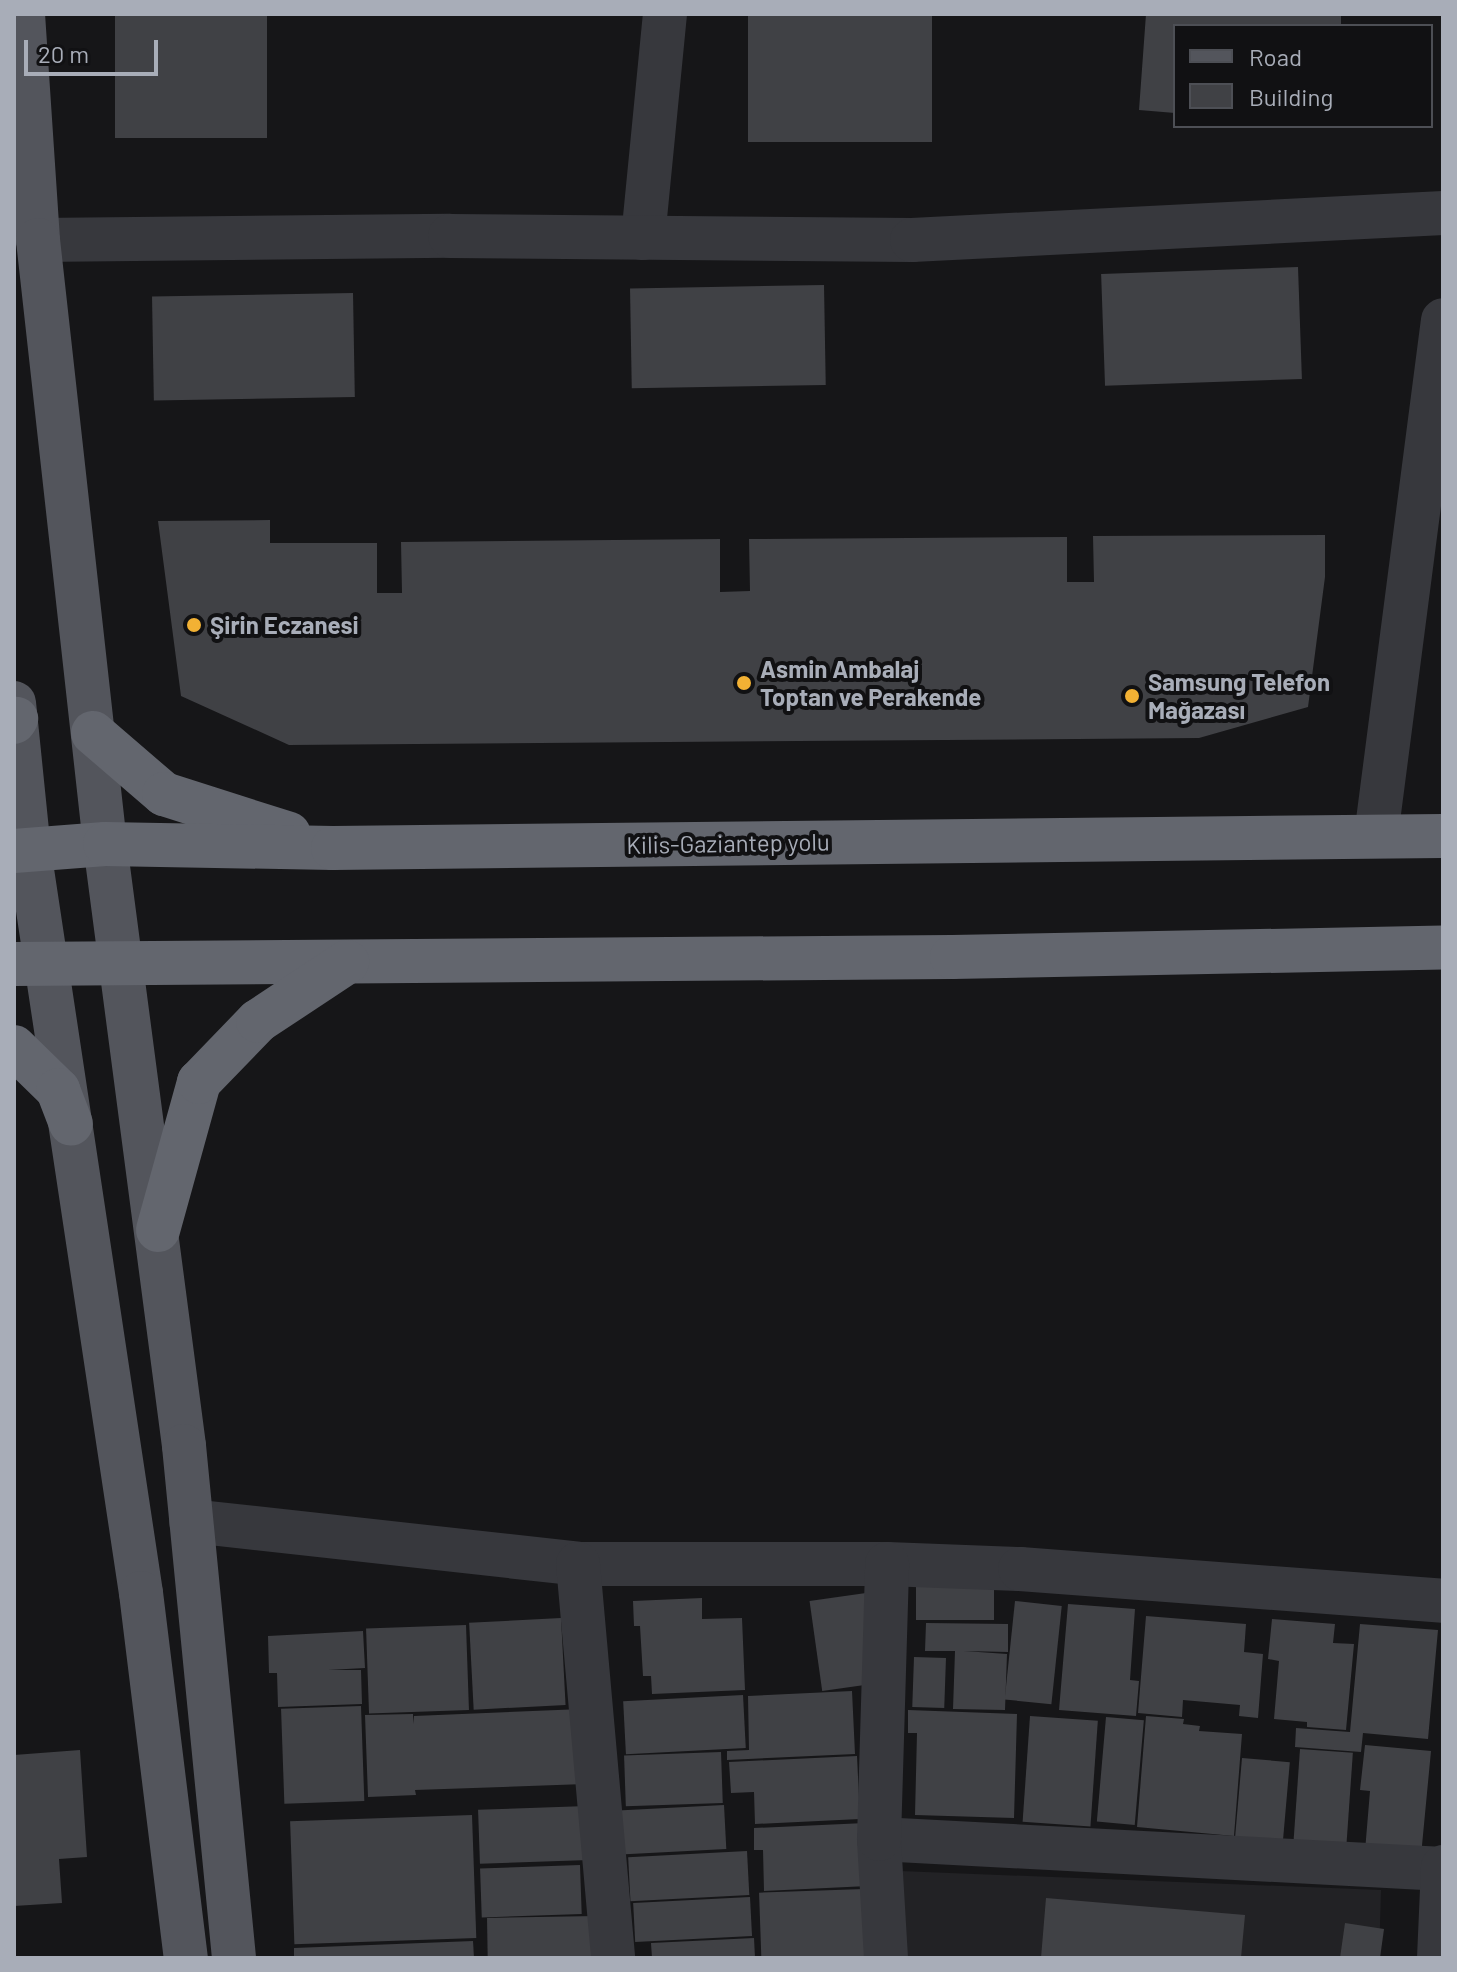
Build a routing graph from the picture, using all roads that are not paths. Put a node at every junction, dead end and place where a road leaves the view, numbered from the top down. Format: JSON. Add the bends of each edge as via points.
{"nodes":[{"id":1,"x":23,"y":14,"type":"edge"},
{"id":2,"x":665,"y":14,"type":"edge"},
{"id":3,"x":1443,"y":213,"type":"edge"},
{"id":4,"x":643,"y":238,"type":"junction"},
{"id":5,"x":38,"y":240,"type":"junction"},
{"id":6,"x":1443,"y":320,"type":"edge"},
{"id":7,"x":1436,"y":423,"type":"edge"},
{"id":8,"x":15,"y":714,"type":"edge"},
{"id":9,"x":93,"y":733,"type":"junction"},
{"id":10,"x":1376,"y":836,"type":"junction"},
{"id":11,"x":1443,"y":836,"type":"edge"},
{"id":12,"x":105,"y":844,"type":"junction"},
{"id":13,"x":333,"y":848,"type":"junction"},
{"id":14,"x":22,"y":850,"type":"edge"},
{"id":15,"x":1443,"y":948,"type":"edge"},
{"id":16,"x":347,"y":962,"type":"junction"},
{"id":17,"x":122,"y":963,"type":"junction"},
{"id":18,"x":30,"y":964,"type":"edge"},
{"id":19,"x":14,"y":1047,"type":"edge"},
{"id":20,"x":71,"y":1124,"type":"junction"},
{"id":21,"x":158,"y":1230,"type":"junction"},
{"id":22,"x":191,"y":1521,"type":"junction"},
{"id":23,"x":578,"y":1564,"type":"junction"},
{"id":24,"x":887,"y":1564,"type":"junction"},
{"id":25,"x":1443,"y":1601,"type":"edge"},
{"id":26,"x":879,"y":1839,"type":"junction"},
{"id":27,"x":1443,"y":1868,"type":"edge"},
{"id":28,"x":186,"y":1958,"type":"edge"},
{"id":29,"x":234,"y":1958,"type":"edge"},
{"id":30,"x":613,"y":1958,"type":"edge"},
{"id":31,"x":886,"y":1958,"type":"edge"},
{"id":32,"x":1439,"y":1958,"type":"edge"}],
"edges":[{"from":1,"to":5,"type":"main road"},
{"from":2,"to":4,"type":"street"},
{"from":3,"to":4,"type":"street","via":[[912,240]]},
{"from":4,"to":5,"type":"street"},
{"from":5,"to":9,"type":"main road"},
{"from":6,"to":7,"type":"street"},
{"from":7,"to":10,"type":"street"},
{"from":8,"to":14,"type":"main road"},
{"from":9,"to":12,"type":"main road"},
{"from":9,"to":13,"type":"highway","via":[[164,794]]},
{"from":10,"to":11,"type":"highway","name":"Kilis-Gaziantep yolu"},
{"from":10,"to":13,"type":"highway","name":"Kilis-Gaziantep yolu"},
{"from":12,"to":13,"type":"highway","name":"Kilis-Gaziantep yolu"},
{"from":12,"to":14,"type":"highway","name":"Kilis-Gaziantep yolu"},
{"from":12,"to":17,"type":"main road"},
{"from":14,"to":18,"type":"main road"},
{"from":15,"to":16,"type":"highway"},
{"from":16,"to":17,"type":"highway"},
{"from":16,"to":21,"type":"highway","via":[[258,1021],[199,1082]]},
{"from":17,"to":18,"type":"highway"},
{"from":17,"to":21,"type":"main road"},
{"from":18,"to":20,"type":"main road"},
{"from":19,"to":20,"type":"highway","via":[[58,1090]]},
{"from":20,"to":28,"type":"main road","via":[[141,1593]]},
{"from":21,"to":22,"type":"main road"},
{"from":22,"to":23,"type":"street"},
{"from":22,"to":29,"type":"main road"},
{"from":23,"to":24,"type":"street"},
{"from":23,"to":30,"type":"street"},
{"from":24,"to":25,"type":"street"},
{"from":24,"to":26,"type":"street"},
{"from":26,"to":27,"type":"street"},
{"from":26,"to":31,"type":"street"},
{"from":27,"to":32,"type":"street"}]}
